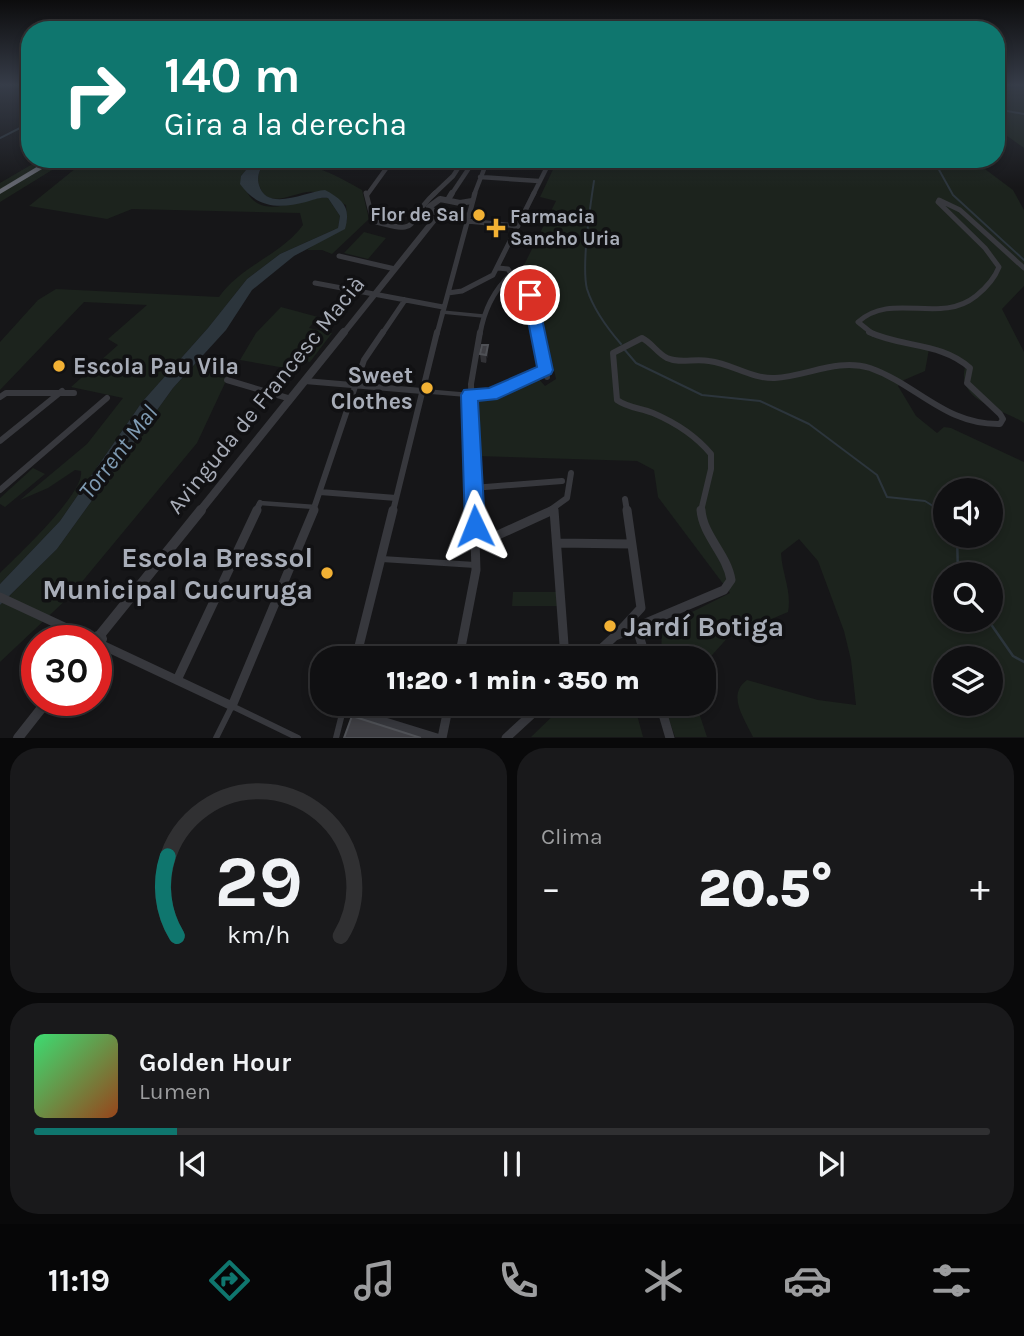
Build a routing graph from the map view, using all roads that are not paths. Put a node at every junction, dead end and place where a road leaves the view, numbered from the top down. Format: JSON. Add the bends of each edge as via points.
{"nodes":[{"id":1,"x":31,"y":168,"type":"edge"},
{"id":2,"x":40,"y":168,"type":"edge"},
{"id":3,"x":386,"y":168,"type":"edge"},
{"id":4,"x":458,"y":168,"type":"edge"},
{"id":5,"x":468,"y":168,"type":"edge"},
{"id":6,"x":484,"y":168,"type":"edge"},
{"id":7,"x":544,"y":168,"type":"edge"},
{"id":8,"x":480,"y":177,"type":"junction"},
{"id":9,"x":539,"y":181,"type":"junction"},
{"id":10,"x":0,"y":186,"type":"edge"},
{"id":11,"x":0,"y":191,"type":"edge"},
{"id":12,"x":434,"y":193,"type":"junction"},
{"id":13,"x":446,"y":198,"type":"junction"},
{"id":14,"x":472,"y":201,"type":"junction"},
{"id":15,"x":458,"y":203,"type":"junction"},
{"id":16,"x":418,"y":212,"type":"junction"},
{"id":17,"x":434,"y":213,"type":"junction"},
{"id":18,"x":452,"y":213,"type":"junction"},
{"id":19,"x":468,"y":219,"type":"junction"},
{"id":20,"x":518,"y":226,"type":"junction"},
{"id":21,"x":339,"y":256,"type":"dead end"},
{"id":22,"x":498,"y":268,"type":"junction"},
{"id":23,"x":1024,"y":268,"type":"edge"},
{"id":24,"x":395,"y":269,"type":"junction"},
{"id":25,"x":494,"y":275,"type":"junction"},
{"id":26,"x":507,"y":277,"type":"junction"},
{"id":27,"x":315,"y":283,"type":"dead end"},
{"id":28,"x":448,"y":293,"type":"junction"},
{"id":29,"x":374,"y":294,"type":"junction"},
{"id":30,"x":405,"y":300,"type":"junction"},
{"id":31,"x":443,"y":310,"type":"junction"},
{"id":32,"x":483,"y":316,"type":"junction"},
{"id":33,"x":227,"y":380,"type":"dead end"},
{"id":34,"x":305,"y":381,"type":"junction"},
{"id":35,"x":355,"y":385,"type":"junction"},
{"id":36,"x":62,"y":391,"type":"junction"},
{"id":37,"x":422,"y":391,"type":"junction"},
{"id":38,"x":74,"y":393,"type":"dead end"},
{"id":39,"x":470,"y":395,"type":"junction"},
{"id":40,"x":0,"y":397,"type":"edge"},
{"id":41,"x":107,"y":398,"type":"dead end"},
{"id":42,"x":291,"y":399,"type":"junction"},
{"id":43,"x":0,"y":442,"type":"edge"},
{"id":44,"x":572,"y":473,"type":"dead end"},
{"id":45,"x":562,"y":481,"type":"dead end"},
{"id":46,"x":473,"y":488,"type":"junction"},
{"id":47,"x":0,"y":490,"type":"edge"},
{"id":48,"x":320,"y":492,"type":"junction"},
{"id":49,"x":396,"y":498,"type":"junction"},
{"id":50,"x":625,"y":499,"type":"dead end"},
{"id":51,"x":260,"y":503,"type":"joint"},
{"id":52,"x":315,"y":508,"type":"junction"},
{"id":53,"x":554,"y":509,"type":"junction"},
{"id":54,"x":557,"y":543,"type":"junction"},
{"id":55,"x":631,"y":544,"type":"junction"},
{"id":56,"x":475,"y":545,"type":"junction"},
{"id":57,"x":381,"y":559,"type":"junction"},
{"id":58,"x":476,"y":565,"type":"junction"},
{"id":59,"x":0,"y":597,"type":"edge"},
{"id":60,"x":59,"y":625,"type":"edge"},
{"id":61,"x":108,"y":625,"type":"edge"},
{"id":62,"x":638,"y":629,"type":"junction"},
{"id":63,"x":615,"y":636,"type":"junction"},
{"id":64,"x":359,"y":646,"type":"edge"},
{"id":65,"x":461,"y":646,"type":"edge"},
{"id":66,"x":564,"y":646,"type":"edge"},
{"id":67,"x":604,"y":646,"type":"edge"},
{"id":68,"x":643,"y":646,"type":"edge"},
{"id":69,"x":112,"y":649,"type":"edge"},
{"id":70,"x":177,"y":680,"type":"junction"},
{"id":71,"x":232,"y":706,"type":"junction"},
{"id":72,"x":35,"y":716,"type":"edge"},
{"id":73,"x":341,"y":716,"type":"edge"},
{"id":74,"x":375,"y":716,"type":"edge"},
{"id":75,"x":446,"y":716,"type":"edge"},
{"id":76,"x":530,"y":716,"type":"edge"},
{"id":77,"x":664,"y":716,"type":"edge"},
{"id":78,"x":18,"y":737,"type":"edge"},
{"id":79,"x":216,"y":737,"type":"edge"},
{"id":80,"x":298,"y":737,"type":"edge"},
{"id":81,"x":336,"y":737,"type":"edge"},
{"id":82,"x":440,"y":737,"type":"edge"},
{"id":83,"x":506,"y":737,"type":"edge"},
{"id":84,"x":670,"y":737,"type":"edge"}],
"edges":[{"from":1,"to":10,"type":"highway"},
{"from":2,"to":11,"type":"highway"},
{"from":3,"to":16,"type":"street","via":[[366,192],[373,221],[404,230]]},
{"from":4,"to":12,"type":"street"},
{"from":5,"to":13,"type":"street"},
{"from":6,"to":8,"type":"street"},
{"from":7,"to":9,"type":"street"},
{"from":8,"to":9,"type":"street"},
{"from":8,"to":14,"type":"street"},
{"from":9,"to":20,"type":"street"},
{"from":12,"to":13,"type":"street"},
{"from":12,"to":16,"type":"street"},
{"from":13,"to":15,"type":"street"},
{"from":13,"to":17,"type":"street","name":"Avinguda de Francesc Macià","via":[[431,202]]},
{"from":14,"to":15,"type":"street"},
{"from":14,"to":19,"type":"street"},
{"from":15,"to":18,"type":"street"},
{"from":16,"to":17,"type":"street"},
{"from":17,"to":18,"type":"street"},
{"from":17,"to":24,"type":"street","name":"Avinguda de Francesc Macià"},
{"from":18,"to":19,"type":"street"},
{"from":19,"to":20,"type":"street"},
{"from":19,"to":28,"type":"street"},
{"from":20,"to":22,"type":"street"},
{"from":21,"to":24,"type":"street"},
{"from":22,"to":25,"type":"street"},
{"from":22,"to":26,"type":"street","via":[[508,269]]},
{"from":23,"to":62,"type":"street","via":[[960,210],[940,200],[999,267],[994,282],[963,306],[874,310],[858,322],[870,333],[941,349],[963,359],[970,368],[967,383],[1001,414],[1000,424],[960,417],[870,369],[846,363],[790,377],[761,378],[702,359],[683,363],[660,354],[647,339],[637,339],[613,353],[617,400],[653,414],[711,454],[701,514],[730,572],[724,590]]},
{"from":24,"to":29,"type":"street","name":"Avinguda de Francesc Macià"},
{"from":25,"to":26,"type":"street"},
{"from":25,"to":28,"type":"street"},
{"from":26,"to":32,"type":"street"},
{"from":26,"to":39,"type":"street","via":[[524,285],[530,295],[546,373],[491,395]]},
{"from":27,"to":29,"type":"street"},
{"from":28,"to":31,"type":"street"},
{"from":29,"to":30,"type":"street"},
{"from":29,"to":34,"type":"street","name":"Avinguda de Francesc Macià"},
{"from":30,"to":31,"type":"street"},
{"from":30,"to":35,"type":"street","via":[[364,360]]},
{"from":31,"to":32,"type":"street"},
{"from":31,"to":37,"type":"street"},
{"from":32,"to":39,"type":"street"},
{"from":33,"to":42,"type":"street"},
{"from":34,"to":35,"type":"street"},
{"from":34,"to":42,"type":"street","name":"Avinguda de Francesc Macià"},
{"from":35,"to":37,"type":"street"},
{"from":35,"to":48,"type":"street"},
{"from":36,"to":38,"type":"street"},
{"from":36,"to":40,"type":"street"},
{"from":36,"to":43,"type":"street"},
{"from":37,"to":39,"type":"street"},
{"from":37,"to":49,"type":"street"},
{"from":39,"to":46,"type":"street"},
{"from":41,"to":47,"type":"street"},
{"from":42,"to":61,"type":"street","name":"Avinguda de Francesc Macià"},
{"from":44,"to":53,"type":"street","via":[[567,498]]},
{"from":45,"to":46,"type":"street"},
{"from":46,"to":56,"type":"street"},
{"from":48,"to":49,"type":"street"},
{"from":48,"to":52,"type":"street"},
{"from":49,"to":57,"type":"street"},
{"from":50,"to":55,"type":"street"},
{"from":51,"to":52,"type":"street"},
{"from":51,"to":70,"type":"street"},
{"from":52,"to":71,"type":"street"},
{"from":53,"to":54,"type":"street"},
{"from":53,"to":56,"type":"street"},
{"from":54,"to":55,"type":"street"},
{"from":54,"to":66,"type":"street"},
{"from":55,"to":63,"type":"street","via":[[641,608]]},
{"from":56,"to":58,"type":"street"},
{"from":57,"to":58,"type":"street"},
{"from":57,"to":64,"type":"street"},
{"from":58,"to":65,"type":"street"},
{"from":59,"to":60,"type":"street"},
{"from":62,"to":63,"type":"street"},
{"from":62,"to":68,"type":"street"},
{"from":63,"to":67,"type":"street"},
{"from":69,"to":70,"type":"street"},
{"from":70,"to":71,"type":"street"},
{"from":71,"to":79,"type":"street"},
{"from":71,"to":80,"type":"street"},
{"from":72,"to":78,"type":"street"},
{"from":73,"to":81,"type":"street"},
{"from":74,"to":82,"type":"street"},
{"from":75,"to":82,"type":"street"},
{"from":76,"to":83,"type":"street"},
{"from":77,"to":84,"type":"street"}]}
